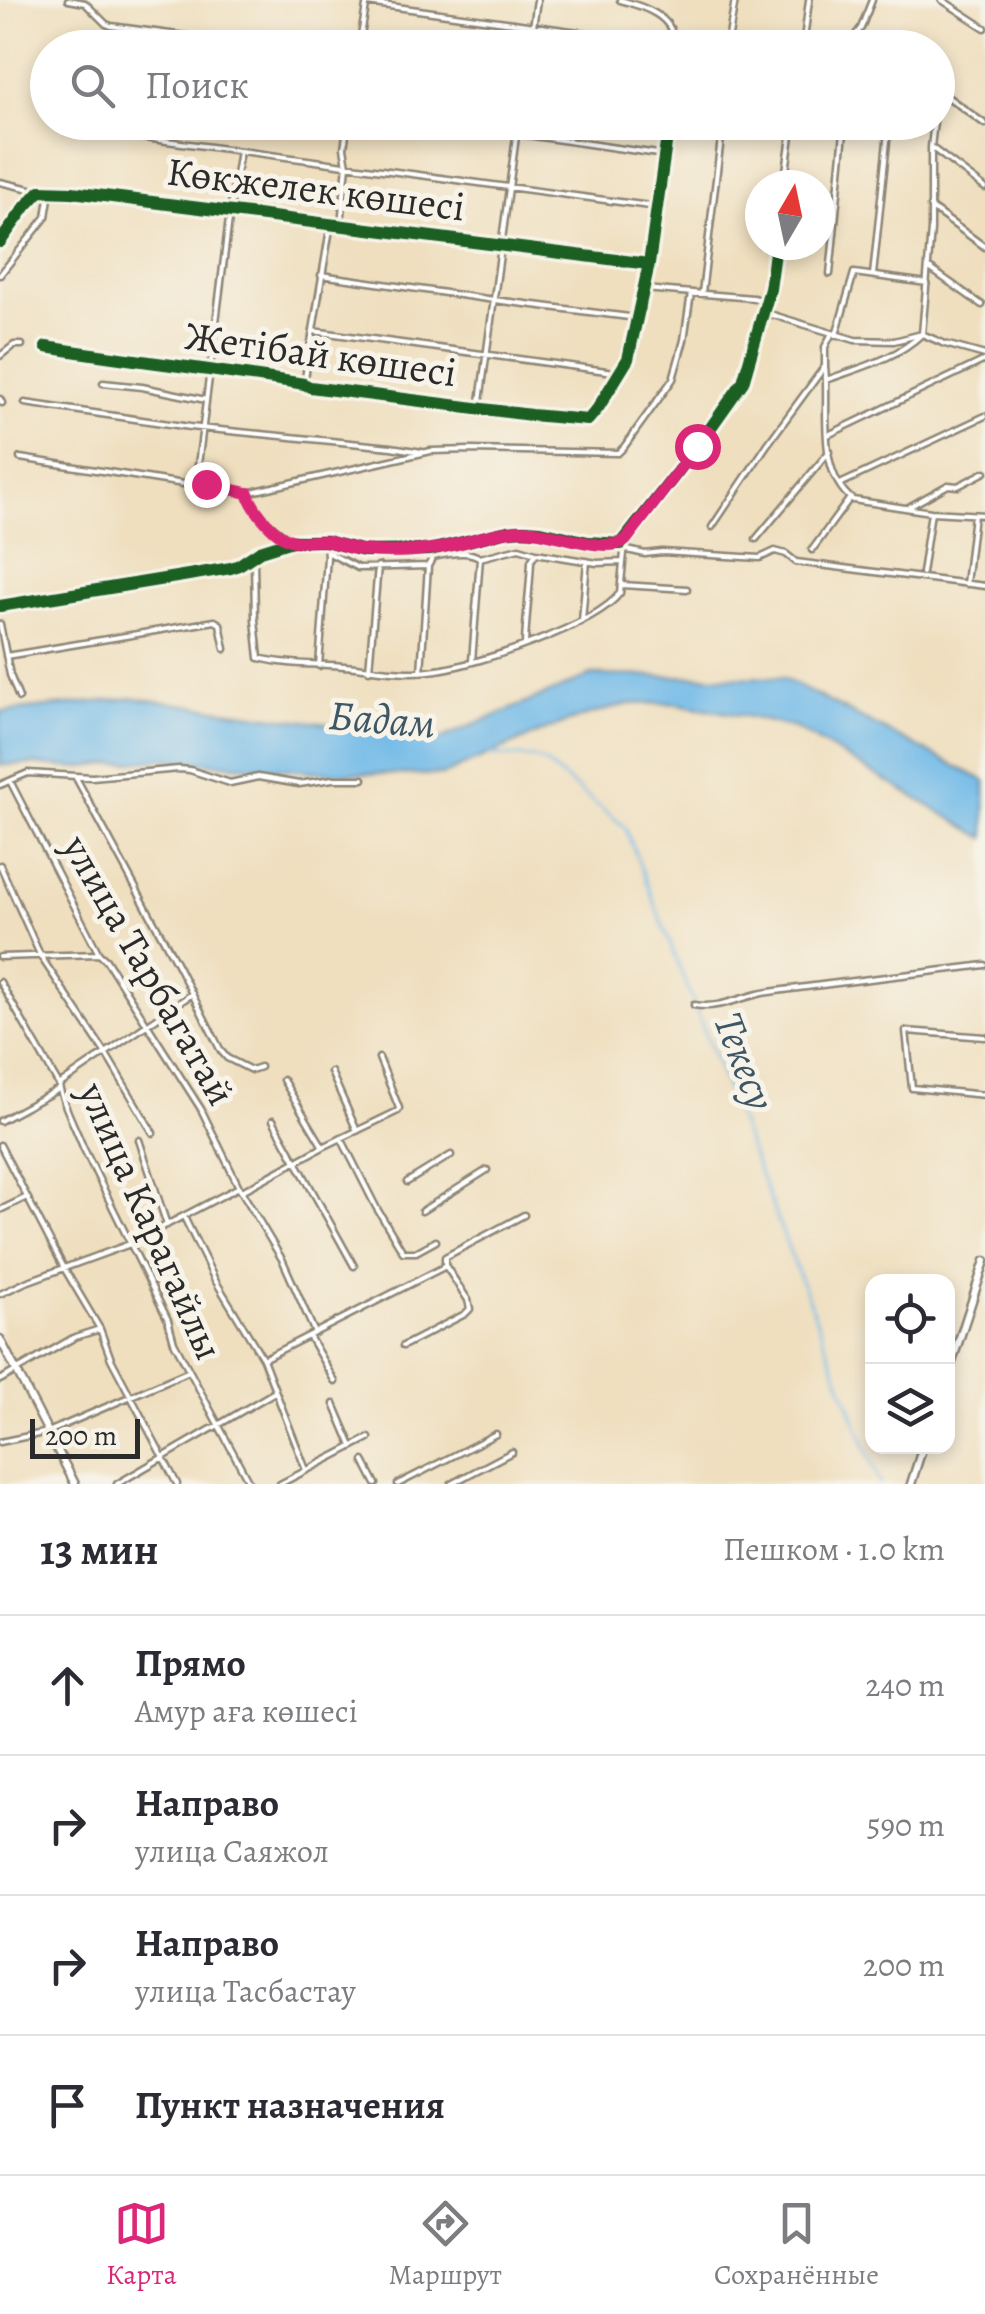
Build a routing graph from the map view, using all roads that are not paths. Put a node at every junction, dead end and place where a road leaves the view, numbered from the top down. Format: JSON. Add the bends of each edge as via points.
{"nodes":[{"id":1,"x":68,"y":0,"type":"edge"},
{"id":2,"x":536,"y":0,"type":"edge"},
{"id":3,"x":620,"y":0,"type":"edge"},
{"id":4,"x":736,"y":0,"type":"edge"},
{"id":5,"x":810,"y":0,"type":"edge"},
{"id":6,"x":872,"y":0,"type":"edge"},
{"id":7,"x":942,"y":0,"type":"edge"},
{"id":8,"x":367,"y":2,"type":"edge"},
{"id":9,"x":533,"y":24,"type":"junction"},
{"id":10,"x":985,"y":28,"type":"edge"},
{"id":11,"x":141,"y":30,"type":"edge"},
{"id":12,"x":362,"y":30,"type":"edge"},
{"id":13,"x":532,"y":30,"type":"edge"},
{"id":14,"x":571,"y":30,"type":"edge"},
{"id":15,"x":672,"y":30,"type":"edge"},
{"id":16,"x":730,"y":30,"type":"edge"},
{"id":17,"x":806,"y":30,"type":"edge"},
{"id":18,"x":859,"y":30,"type":"edge"},
{"id":19,"x":955,"y":102,"type":"edge"},
{"id":20,"x":985,"y":124,"type":"edge"},
{"id":21,"x":154,"y":140,"type":"edge"},
{"id":22,"x":345,"y":140,"type":"edge"},
{"id":23,"x":516,"y":140,"type":"edge"},
{"id":24,"x":564,"y":140,"type":"edge"},
{"id":25,"x":667,"y":140,"type":"edge"},
{"id":26,"x":721,"y":140,"type":"edge"},
{"id":27,"x":790,"y":140,"type":"edge"},
{"id":28,"x":843,"y":140,"type":"edge"},
{"id":29,"x":887,"y":140,"type":"edge"},
{"id":30,"x":932,"y":140,"type":"edge"},
{"id":31,"x":931,"y":147,"type":"junction"},
{"id":32,"x":240,"y":151,"type":"junction"},
{"id":33,"x":665,"y":155,"type":"junction"},
{"id":34,"x":347,"y":165,"type":"junction"},
{"id":35,"x":786,"y":170,"type":"edge"},
{"id":36,"x":0,"y":182,"type":"edge"},
{"id":37,"x":510,"y":186,"type":"junction"},
{"id":38,"x":985,"y":188,"type":"edge"},
{"id":39,"x":40,"y":191,"type":"junction"},
{"id":40,"x":50,"y":192,"type":"junction"},
{"id":41,"x":657,"y":206,"type":"junction"},
{"id":42,"x":930,"y":207,"type":"junction"},
{"id":43,"x":230,"y":211,"type":"junction"},
{"id":44,"x":331,"y":223,"type":"junction"},
{"id":45,"x":341,"y":224,"type":"junction"},
{"id":46,"x":0,"y":242,"type":"edge"},
{"id":47,"x":502,"y":245,"type":"junction"},
{"id":48,"x":985,"y":247,"type":"edge"},
{"id":49,"x":773,"y":260,"type":"edge"},
{"id":50,"x":648,"y":264,"type":"junction"},
{"id":51,"x":928,"y":268,"type":"junction"},
{"id":52,"x":321,"y":274,"type":"junction"},
{"id":53,"x":830,"y":274,"type":"dead end"},
{"id":54,"x":0,"y":275,"type":"edge"},
{"id":55,"x":874,"y":275,"type":"junction"},
{"id":56,"x":927,"y":283,"type":"junction"},
{"id":57,"x":644,"y":289,"type":"junction"},
{"id":58,"x":691,"y":293,"type":"junction"},
{"id":59,"x":702,"y":294,"type":"junction"},
{"id":60,"x":494,"y":300,"type":"junction"},
{"id":61,"x":766,"y":301,"type":"junction"},
{"id":62,"x":982,"y":305,"type":"dead end"},
{"id":63,"x":762,"y":312,"type":"junction"},
{"id":64,"x":637,"y":318,"type":"junction"},
{"id":65,"x":313,"y":331,"type":"junction"},
{"id":66,"x":834,"y":334,"type":"junction"},
{"id":67,"x":922,"y":334,"type":"junction"},
{"id":68,"x":22,"y":345,"type":"dead end"},
{"id":69,"x":46,"y":347,"type":"dead end"},
{"id":70,"x":487,"y":353,"type":"junction"},
{"id":71,"x":0,"y":356,"type":"edge"},
{"id":72,"x":985,"y":358,"type":"edge"},
{"id":73,"x":825,"y":366,"type":"junction"},
{"id":74,"x":210,"y":370,"type":"junction"},
{"id":75,"x":621,"y":373,"type":"junction"},
{"id":76,"x":826,"y":380,"type":"junction"},
{"id":77,"x":102,"y":383,"type":"dead end"},
{"id":78,"x":304,"y":384,"type":"junction"},
{"id":79,"x":206,"y":400,"type":"junction"},
{"id":80,"x":25,"y":403,"type":"dead end"},
{"id":81,"x":479,"y":409,"type":"junction"},
{"id":82,"x":985,"y":416,"type":"edge"},
{"id":83,"x":202,"y":427,"type":"junction"},
{"id":84,"x":828,"y":435,"type":"junction"},
{"id":85,"x":829,"y":452,"type":"junction"},
{"id":86,"x":425,"y":453,"type":"junction"},
{"id":87,"x":20,"y":458,"type":"dead end"},
{"id":88,"x":985,"y":472,"type":"edge"},
{"id":89,"x":196,"y":481,"type":"junction"},
{"id":90,"x":840,"y":484,"type":"junction"},
{"id":91,"x":248,"y":493,"type":"junction"},
{"id":92,"x":850,"y":498,"type":"junction"},
{"id":93,"x":907,"y":508,"type":"junction"},
{"id":94,"x":932,"y":512,"type":"junction"},
{"id":95,"x":974,"y":515,"type":"junction"},
{"id":96,"x":985,"y":515,"type":"edge"},
{"id":97,"x":712,"y":527,"type":"dead end"},
{"id":98,"x":756,"y":539,"type":"dead end"},
{"id":99,"x":292,"y":541,"type":"junction"},
{"id":100,"x":326,"y":542,"type":"junction"},
{"id":101,"x":624,"y":545,"type":"junction"},
{"id":102,"x":812,"y":550,"type":"dead end"},
{"id":103,"x":327,"y":552,"type":"junction"},
{"id":104,"x":536,"y":553,"type":"junction"},
{"id":105,"x":254,"y":554,"type":"junction"},
{"id":106,"x":480,"y":558,"type":"junction"},
{"id":107,"x":588,"y":561,"type":"junction"},
{"id":108,"x":623,"y":562,"type":"junction"},
{"id":109,"x":378,"y":566,"type":"junction"},
{"id":110,"x":429,"y":568,"type":"junction"},
{"id":111,"x":922,"y":573,"type":"dead end"},
{"id":112,"x":966,"y":584,"type":"junction"},
{"id":113,"x":622,"y":585,"type":"junction"},
{"id":114,"x":985,"y":586,"type":"edge"},
{"id":115,"x":687,"y":589,"type":"dead end"},
{"id":116,"x":0,"y":606,"type":"edge"},
{"id":117,"x":582,"y":621,"type":"junction"},
{"id":118,"x":0,"y":624,"type":"edge"},
{"id":119,"x":525,"y":644,"type":"junction"},
{"id":120,"x":225,"y":648,"type":"dead end"},
{"id":121,"x":4,"y":655,"type":"edge"},
{"id":122,"x":472,"y":662,"type":"junction"},
{"id":123,"x":319,"y":666,"type":"junction"},
{"id":124,"x":369,"y":670,"type":"junction"},
{"id":125,"x":421,"y":672,"type":"junction"},
{"id":126,"x":19,"y":698,"type":"dead end"},
{"id":127,"x":75,"y":776,"type":"junction"},
{"id":128,"x":363,"y":780,"type":"dead end"},
{"id":129,"x":10,"y":781,"type":"junction"},
{"id":130,"x":0,"y":785,"type":"edge"},
{"id":131,"x":0,"y":865,"type":"edge"},
{"id":132,"x":99,"y":954,"type":"junction"},
{"id":133,"x":41,"y":956,"type":"junction"},
{"id":134,"x":0,"y":957,"type":"edge"},
{"id":135,"x":985,"y":965,"type":"edge"},
{"id":136,"x":0,"y":982,"type":"edge"},
{"id":137,"x":192,"y":994,"type":"junction"},
{"id":138,"x":694,"y":1006,"type":"dead end"},
{"id":139,"x":149,"y":1025,"type":"junction"},
{"id":140,"x":985,"y":1038,"type":"edge"},
{"id":141,"x":106,"y":1054,"type":"junction"},
{"id":142,"x":379,"y":1058,"type":"dead end"},
{"id":143,"x":260,"y":1067,"type":"dead end"},
{"id":144,"x":331,"y":1072,"type":"dead end"},
{"id":145,"x":283,"y":1080,"type":"dead end"},
{"id":146,"x":59,"y":1087,"type":"junction"},
{"id":147,"x":985,"y":1095,"type":"edge"},
{"id":148,"x":273,"y":1120,"type":"dead end"},
{"id":149,"x":0,"y":1121,"type":"edge"},
{"id":150,"x":357,"y":1130,"type":"junction"},
{"id":151,"x":153,"y":1132,"type":"dead end"},
{"id":152,"x":341,"y":1138,"type":"junction"},
{"id":153,"x":139,"y":1140,"type":"dead end"},
{"id":154,"x":0,"y":1146,"type":"edge"},
{"id":155,"x":322,"y":1147,"type":"junction"},
{"id":156,"x":451,"y":1155,"type":"dead end"},
{"id":157,"x":297,"y":1162,"type":"junction"},
{"id":158,"x":487,"y":1170,"type":"dead end"},
{"id":159,"x":407,"y":1182,"type":"dead end"},
{"id":160,"x":241,"y":1189,"type":"junction"},
{"id":161,"x":27,"y":1196,"type":"junction"},
{"id":162,"x":0,"y":1210,"type":"edge"},
{"id":163,"x":422,"y":1211,"type":"dead end"},
{"id":164,"x":524,"y":1215,"type":"dead end"},
{"id":165,"x":184,"y":1217,"type":"junction"},
{"id":166,"x":167,"y":1225,"type":"junction"},
{"id":167,"x":436,"y":1241,"type":"dead end"},
{"id":168,"x":130,"y":1244,"type":"junction"},
{"id":169,"x":985,"y":1261,"type":"edge"},
{"id":170,"x":445,"y":1264,"type":"junction"},
{"id":171,"x":354,"y":1266,"type":"dead end"},
{"id":172,"x":64,"y":1268,"type":"junction"},
{"id":173,"x":0,"y":1294,"type":"edge"},
{"id":174,"x":100,"y":1328,"type":"junction"},
{"id":175,"x":315,"y":1333,"type":"junction"},
{"id":176,"x":309,"y":1336,"type":"junction"},
{"id":177,"x":0,"y":1339,"type":"edge"},
{"id":178,"x":403,"y":1346,"type":"dead end"},
{"id":179,"x":263,"y":1359,"type":"junction"},
{"id":180,"x":951,"y":1364,"type":"edge"},
{"id":181,"x":17,"y":1371,"type":"junction"},
{"id":182,"x":188,"y":1371,"type":"junction"},
{"id":183,"x":0,"y":1380,"type":"edge"},
{"id":184,"x":335,"y":1382,"type":"dead end"},
{"id":185,"x":275,"y":1392,"type":"junction"},
{"id":186,"x":130,"y":1396,"type":"junction"},
{"id":187,"x":334,"y":1404,"type":"dead end"},
{"id":188,"x":217,"y":1427,"type":"junction"},
{"id":189,"x":48,"y":1432,"type":"junction"},
{"id":190,"x":496,"y":1434,"type":"dead end"},
{"id":191,"x":369,"y":1438,"type":"dead end"},
{"id":192,"x":0,"y":1442,"type":"edge"},
{"id":193,"x":352,"y":1446,"type":"junction"},
{"id":194,"x":512,"y":1452,"type":"dead end"},
{"id":195,"x":920,"y":1454,"type":"edge"},
{"id":196,"x":164,"y":1459,"type":"junction"},
{"id":197,"x":364,"y":1461,"type":"dead end"},
{"id":198,"x":306,"y":1470,"type":"junction"},
{"id":199,"x":75,"y":1484,"type":"edge"},
{"id":200,"x":117,"y":1484,"type":"edge"},
{"id":201,"x":176,"y":1484,"type":"edge"},
{"id":202,"x":250,"y":1484,"type":"edge"},
{"id":203,"x":280,"y":1484,"type":"edge"},
{"id":204,"x":376,"y":1484,"type":"edge"},
{"id":205,"x":398,"y":1484,"type":"edge"},
{"id":206,"x":450,"y":1484,"type":"edge"},
{"id":207,"x":911,"y":1484,"type":"edge"}],
"edges":[{"from":1,"to":11,"type":"street","via":[[85,3],[106,24]]},
{"from":2,"to":9,"type":"street"},
{"from":3,"to":15,"type":"street","via":[[662,17]]},
{"from":4,"to":16,"type":"street"},
{"from":5,"to":17,"type":"street"},
{"from":6,"to":18,"type":"street"},
{"from":7,"to":10,"type":"street"},
{"from":8,"to":9,"type":"street"},
{"from":8,"to":12,"type":"street"},
{"from":9,"to":13,"type":"street"},
{"from":9,"to":14,"type":"street"},
{"from":19,"to":20,"type":"street"},
{"from":21,"to":32,"type":"street"},
{"from":22,"to":34,"type":"street"},
{"from":23,"to":37,"type":"street"},
{"from":24,"to":33,"type":"street"},
{"from":25,"to":33,"type":"street"},
{"from":26,"to":59,"type":"street"},
{"from":27,"to":35,"type":"street"},
{"from":28,"to":53,"type":"street"},
{"from":29,"to":55,"type":"street"},
{"from":30,"to":31,"type":"street"},
{"from":31,"to":38,"type":"street"},
{"from":31,"to":42,"type":"street"},
{"from":32,"to":34,"type":"street"},
{"from":32,"to":43,"type":"street"},
{"from":33,"to":41,"type":"street"},
{"from":34,"to":37,"type":"street"},
{"from":34,"to":45,"type":"street"},
{"from":36,"to":39,"type":"street","name":"Көкжелек көшесі"},
{"from":37,"to":41,"type":"street"},
{"from":37,"to":47,"type":"street"},
{"from":39,"to":40,"type":"street","name":"Көкжелек көшесі"},
{"from":39,"to":46,"type":"street"},
{"from":40,"to":43,"type":"street","name":"Көкжелек көшесі"},
{"from":40,"to":54,"type":"street","via":[[46,218]]},
{"from":41,"to":50,"type":"street"},
{"from":42,"to":48,"type":"street"},
{"from":42,"to":51,"type":"street"},
{"from":43,"to":44,"type":"street","name":"Көкжелек көшесі"},
{"from":43,"to":74,"type":"street"},
{"from":44,"to":45,"type":"street","name":"Көкжелек көшесі"},
{"from":44,"to":52,"type":"street"},
{"from":45,"to":47,"type":"street","name":"Көкжелек көшесі"},
{"from":47,"to":50,"type":"street","name":"Көкжелек көшесі"},
{"from":47,"to":60,"type":"street"},
{"from":49,"to":61,"type":"street"},
{"from":50,"to":57,"type":"street"},
{"from":51,"to":56,"type":"street"},
{"from":51,"to":62,"type":"street"},
{"from":52,"to":60,"type":"street"},
{"from":52,"to":65,"type":"street"},
{"from":55,"to":56,"type":"street"},
{"from":55,"to":66,"type":"street","via":[[853,274]]},
{"from":56,"to":67,"type":"street"},
{"from":57,"to":58,"type":"street"},
{"from":57,"to":64,"type":"street"},
{"from":58,"to":59,"type":"street"},
{"from":58,"to":86,"type":"street","via":[[673,379],[618,453]]},
{"from":59,"to":61,"type":"street"},
{"from":60,"to":64,"type":"street"},
{"from":60,"to":70,"type":"street"},
{"from":61,"to":63,"type":"street"},
{"from":63,"to":66,"type":"street"},
{"from":63,"to":101,"type":"street","via":[[742,382]]},
{"from":64,"to":75,"type":"street"},
{"from":65,"to":70,"type":"street"},
{"from":65,"to":78,"type":"street"},
{"from":66,"to":67,"type":"street","via":[[894,341]]},
{"from":66,"to":73,"type":"street","via":[[825,347]]},
{"from":67,"to":72,"type":"street"},
{"from":67,"to":76,"type":"street","via":[[884,358]]},
{"from":68,"to":71,"type":"street"},
{"from":69,"to":74,"type":"street","name":"Жетібай көшесі"},
{"from":70,"to":75,"type":"street"},
{"from":70,"to":81,"type":"street"},
{"from":72,"to":84,"type":"street"},
{"from":73,"to":76,"type":"street"},
{"from":73,"to":97,"type":"street"},
{"from":74,"to":78,"type":"street","name":"Жетібай көшесі"},
{"from":74,"to":79,"type":"street"},
{"from":75,"to":81,"type":"street","name":"Жетібай көшесі","via":[[588,420]]},
{"from":76,"to":84,"type":"street"},
{"from":77,"to":79,"type":"street"},
{"from":78,"to":81,"type":"street","name":"Жетібай көшесі"},
{"from":79,"to":83,"type":"street"},
{"from":80,"to":83,"type":"street"},
{"from":82,"to":90,"type":"street"},
{"from":83,"to":86,"type":"street"},
{"from":83,"to":89,"type":"street"},
{"from":84,"to":85,"type":"street"},
{"from":85,"to":90,"type":"street"},
{"from":85,"to":98,"type":"street"},
{"from":86,"to":91,"type":"street"},
{"from":87,"to":89,"type":"street"},
{"from":88,"to":93,"type":"street"},
{"from":89,"to":91,"type":"street"},
{"from":90,"to":92,"type":"street"},
{"from":91,"to":99,"type":"street","via":[[265,522]]},
{"from":92,"to":93,"type":"street"},
{"from":92,"to":102,"type":"street"},
{"from":93,"to":94,"type":"street"},
{"from":94,"to":95,"type":"street"},
{"from":94,"to":111,"type":"street"},
{"from":95,"to":96,"type":"street"},
{"from":95,"to":112,"type":"street"},
{"from":99,"to":100,"type":"street"},
{"from":99,"to":105,"type":"street"},
{"from":100,"to":101,"type":"street","via":[[364,551],[430,550],[524,530]]},
{"from":100,"to":103,"type":"street"},
{"from":101,"to":108,"type":"street"},
{"from":101,"to":112,"type":"street","via":[[645,554],[760,558],[775,551],[796,562]]},
{"from":103,"to":109,"type":"street","via":[[354,567]]},
{"from":103,"to":123,"type":"street"},
{"from":104,"to":106,"type":"street","via":[[519,548]]},
{"from":104,"to":107,"type":"street"},
{"from":104,"to":119,"type":"street"},
{"from":105,"to":116,"type":"street","via":[[231,568]]},
{"from":105,"to":123,"type":"street","via":[[260,658]]},
{"from":106,"to":110,"type":"street","via":[[436,556]]},
{"from":106,"to":122,"type":"street"},
{"from":107,"to":108,"type":"street"},
{"from":107,"to":117,"type":"street"},
{"from":108,"to":113,"type":"street"},
{"from":109,"to":110,"type":"street"},
{"from":109,"to":124,"type":"street"},
{"from":110,"to":125,"type":"street"},
{"from":112,"to":114,"type":"street"},
{"from":113,"to":115,"type":"street"},
{"from":113,"to":117,"type":"street","via":[[614,600]]},
{"from":117,"to":119,"type":"street"},
{"from":118,"to":121,"type":"street"},
{"from":119,"to":122,"type":"street"},
{"from":120,"to":121,"type":"street","via":[[217,622]]},
{"from":121,"to":126,"type":"street"},
{"from":122,"to":125,"type":"street"},
{"from":123,"to":124,"type":"street"},
{"from":124,"to":125,"type":"street"},
{"from":127,"to":128,"type":"street","via":[[179,769],[230,783],[258,777],[300,784]]},
{"from":127,"to":129,"type":"street","via":[[28,773]]},
{"from":127,"to":137,"type":"street"},
{"from":129,"to":130,"type":"street"},
{"from":129,"to":132,"type":"street","name":"улица Тарбагатай"},
{"from":131,"to":133,"type":"street"},
{"from":132,"to":133,"type":"street"},
{"from":132,"to":139,"type":"street","name":"улица Тарбагатай"},
{"from":133,"to":134,"type":"street"},
{"from":133,"to":141,"type":"street"},
{"from":135,"to":138,"type":"street"},
{"from":136,"to":146,"type":"street","name":"улица Карагайлы"},
{"from":137,"to":139,"type":"street"},
{"from":137,"to":143,"type":"street","via":[[220,1051],[251,1070]]},
{"from":139,"to":141,"type":"street"},
{"from":139,"to":160,"type":"street","name":"улица Тарбагатай"},
{"from":140,"to":147,"type":"street","via":[[906,1031],[912,1088]]},
{"from":141,"to":146,"type":"street"},
{"from":141,"to":151,"type":"street"},
{"from":142,"to":150,"type":"street","via":[[399,1108]]},
{"from":144,"to":150,"type":"street"},
{"from":145,"to":155,"type":"street"},
{"from":146,"to":149,"type":"street"},
{"from":146,"to":168,"type":"street","name":"улица Карагайлы"},
{"from":148,"to":157,"type":"street"},
{"from":150,"to":152,"type":"street"},
{"from":152,"to":155,"type":"street"},
{"from":152,"to":167,"type":"street","via":[[403,1252]]},
{"from":153,"to":166,"type":"street"},
{"from":154,"to":161,"type":"street"},
{"from":155,"to":157,"type":"street"},
{"from":156,"to":159,"type":"street"},
{"from":157,"to":160,"type":"street"},
{"from":157,"to":171,"type":"street"},
{"from":158,"to":163,"type":"street"},
{"from":160,"to":165,"type":"street"},
{"from":160,"to":175,"type":"street","name":"улица Тарбагатай"},
{"from":161,"to":162,"type":"street"},
{"from":161,"to":172,"type":"street"},
{"from":164,"to":170,"type":"street","via":[[445,1258]]},
{"from":165,"to":166,"type":"street"},
{"from":165,"to":179,"type":"street"},
{"from":166,"to":168,"type":"street"},
{"from":168,"to":172,"type":"street"},
{"from":168,"to":182,"type":"street","name":"улица Карагайлы"},
{"from":169,"to":180,"type":"street"},
{"from":170,"to":175,"type":"street"},
{"from":170,"to":178,"type":"street","via":[[470,1309]]},
{"from":172,"to":173,"type":"street"},
{"from":172,"to":174,"type":"street"},
{"from":174,"to":181,"type":"street"},
{"from":174,"to":186,"type":"street"},
{"from":175,"to":176,"type":"street"},
{"from":176,"to":179,"type":"street"},
{"from":176,"to":184,"type":"street"},
{"from":177,"to":181,"type":"street"},
{"from":179,"to":185,"type":"street"},
{"from":181,"to":183,"type":"street"},
{"from":181,"to":189,"type":"street"},
{"from":182,"to":186,"type":"street"},
{"from":182,"to":188,"type":"street","name":"улица Карагайлы"},
{"from":185,"to":188,"type":"street"},
{"from":185,"to":198,"type":"street"},
{"from":186,"to":189,"type":"street"},
{"from":186,"to":196,"type":"street"},
{"from":187,"to":193,"type":"street"},
{"from":188,"to":196,"type":"street"},
{"from":188,"to":202,"type":"street","name":"улица Карагайлы"},
{"from":189,"to":192,"type":"street"},
{"from":189,"to":199,"type":"street"},
{"from":190,"to":205,"type":"street"},
{"from":191,"to":193,"type":"street"},
{"from":193,"to":198,"type":"street"},
{"from":194,"to":206,"type":"street"},
{"from":195,"to":207,"type":"street"},
{"from":196,"to":200,"type":"street"},
{"from":196,"to":201,"type":"street"},
{"from":197,"to":204,"type":"street"},
{"from":198,"to":203,"type":"street"}]}
